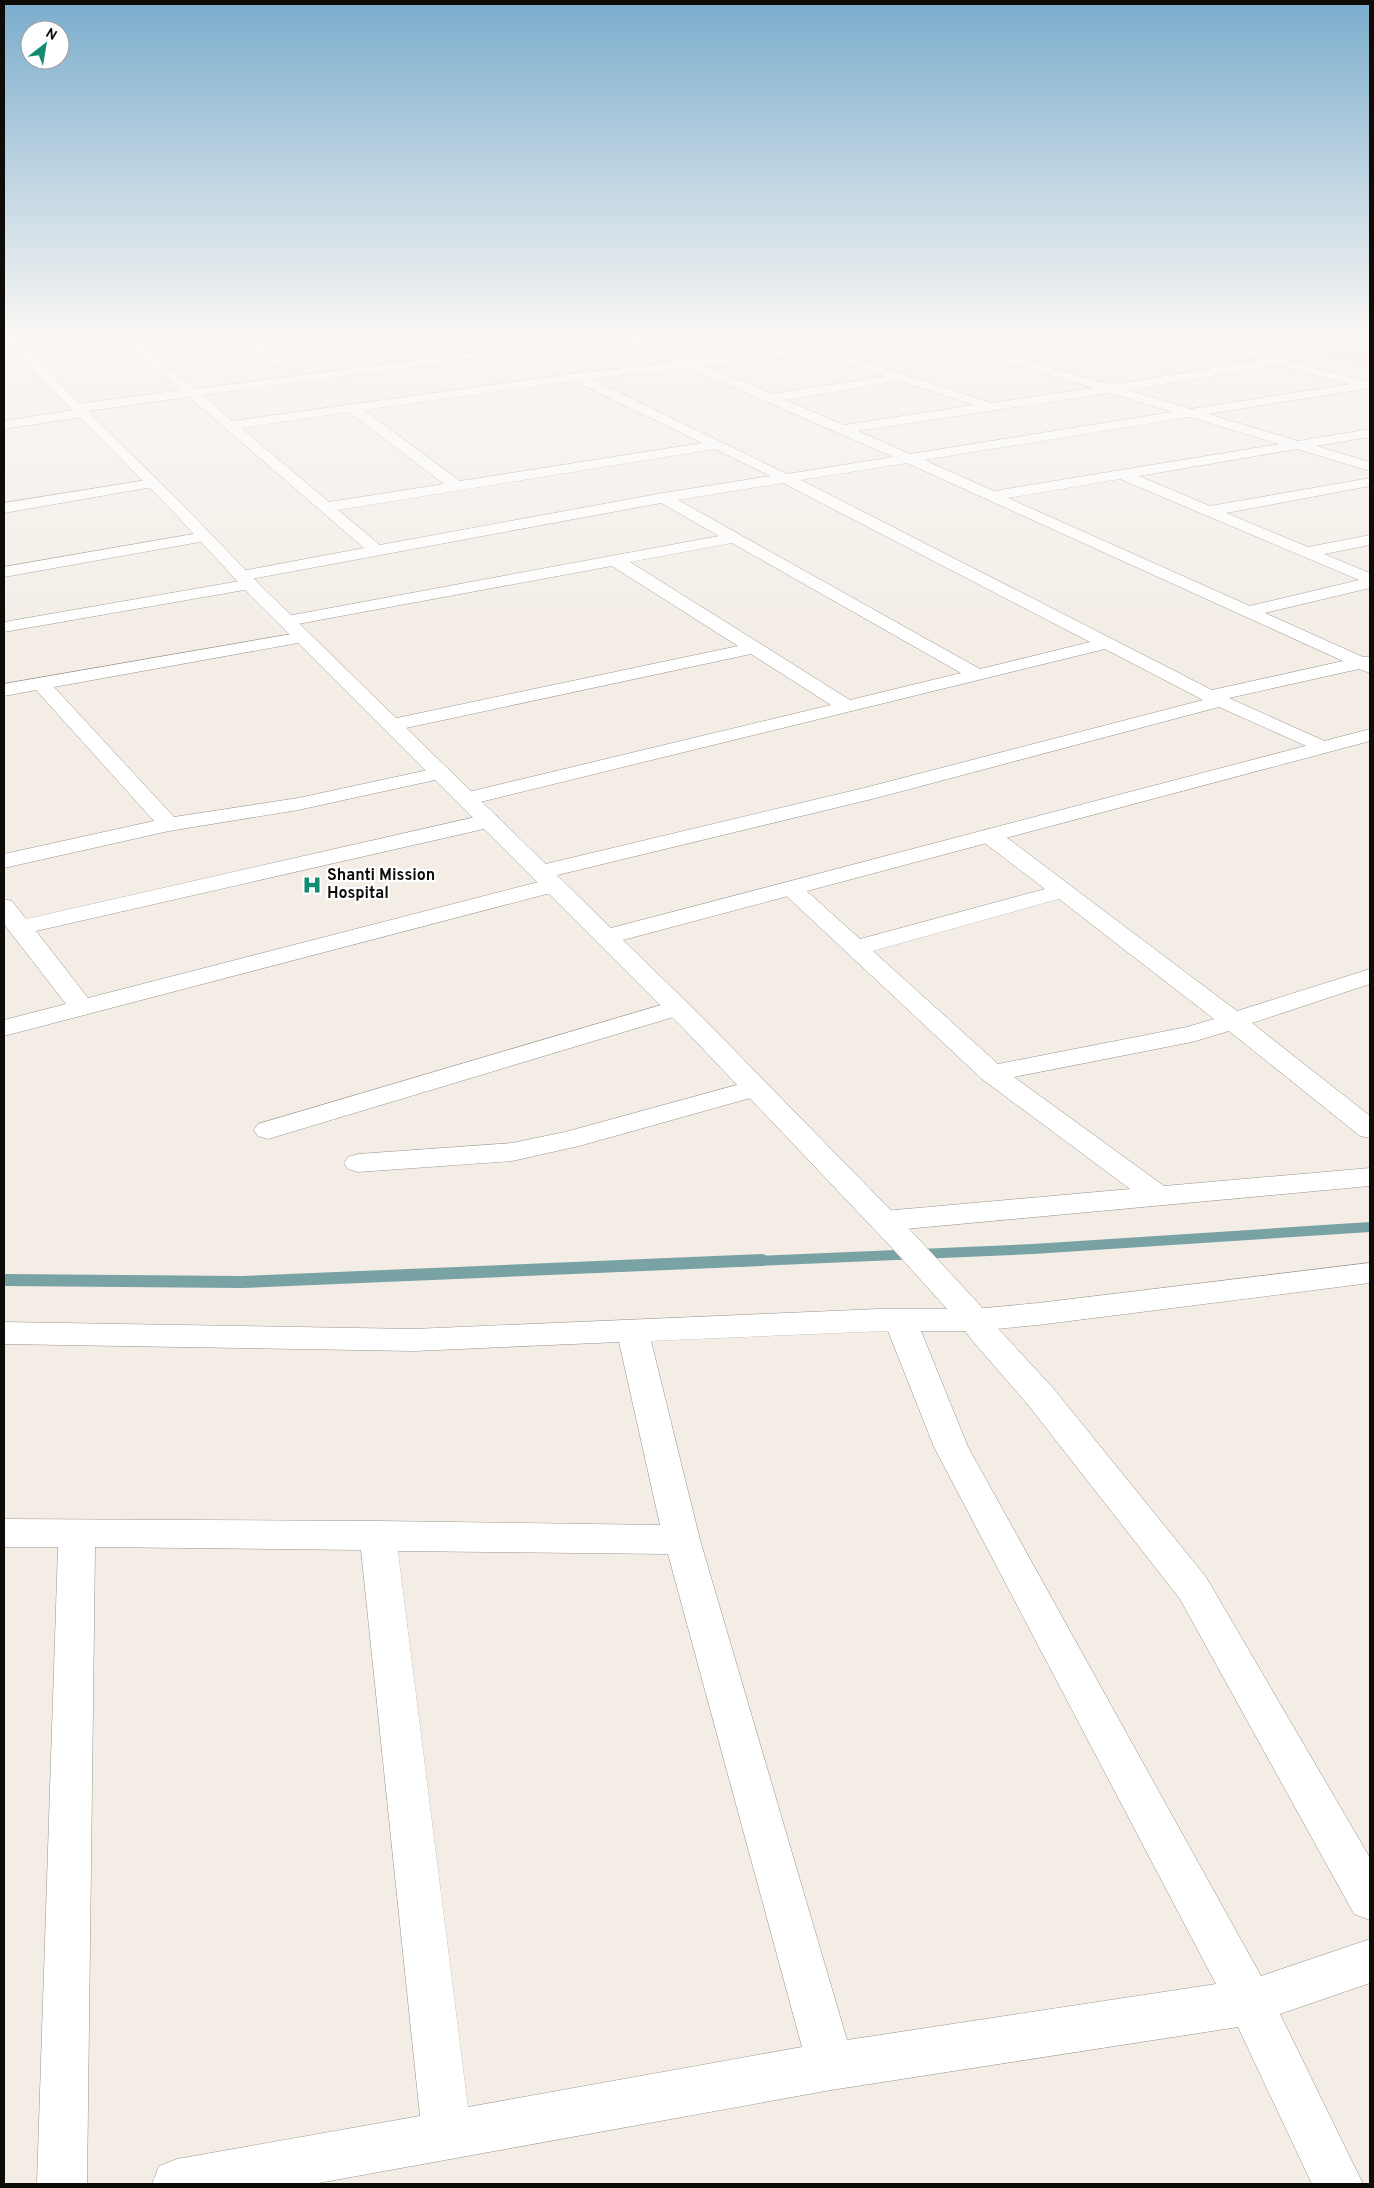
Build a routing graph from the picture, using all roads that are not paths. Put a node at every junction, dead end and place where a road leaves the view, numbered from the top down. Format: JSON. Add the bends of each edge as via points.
{"nodes":[{"id":1,"x":107,"y":437,"type":"edge"},
{"id":2,"x":244,"y":437,"type":"edge"},
{"id":3,"x":391,"y":437,"type":"edge"},
{"id":4,"x":700,"y":437,"type":"edge"},
{"id":5,"x":862,"y":437,"type":"edge"},
{"id":6,"x":1035,"y":437,"type":"edge"},
{"id":7,"x":1270,"y":437,"type":"edge"},
{"id":8,"x":1348,"y":437,"type":"edge"},
{"id":9,"x":716,"y":445,"type":"junction"},
{"id":10,"x":1300,"y":446,"type":"junction"},
{"id":11,"x":907,"y":457,"type":"junction"},
{"id":12,"x":1370,"y":468,"type":"edge"},
{"id":13,"x":1121,"y":474,"type":"junction"},
{"id":14,"x":784,"y":478,"type":"junction"},
{"id":15,"x":1370,"y":482,"type":"edge"},
{"id":16,"x":153,"y":483,"type":"junction"},
{"id":17,"x":457,"y":486,"type":"junction"},
{"id":18,"x":993,"y":496,"type":"junction"},
{"id":19,"x":663,"y":498,"type":"junction"},
{"id":20,"x":325,"y":507,"type":"junction"},
{"id":21,"x":4,"y":508,"type":"edge"},
{"id":22,"x":1209,"y":511,"type":"junction"},
{"id":23,"x":205,"y":537,"type":"junction"},
{"id":24,"x":734,"y":538,"type":"junction"},
{"id":25,"x":1370,"y":540,"type":"edge"},
{"id":26,"x":376,"y":550,"type":"junction"},
{"id":27,"x":1307,"y":552,"type":"junction"},
{"id":28,"x":615,"y":560,"type":"junction"},
{"id":29,"x":4,"y":572,"type":"edge"},
{"id":30,"x":1370,"y":579,"type":"edge"},
{"id":31,"x":246,"y":580,"type":"junction"},
{"id":32,"x":1370,"y":583,"type":"edge"},
{"id":33,"x":1247,"y":612,"type":"junction"},
{"id":34,"x":286,"y":621,"type":"junction"},
{"id":35,"x":4,"y":627,"type":"edge"},
{"id":36,"x":303,"y":637,"type":"junction"},
{"id":37,"x":1108,"y":643,"type":"junction"},
{"id":38,"x":754,"y":648,"type":"junction"},
{"id":39,"x":1367,"y":664,"type":"edge"},
{"id":40,"x":978,"y":675,"type":"junction"},
{"id":41,"x":40,"y":682,"type":"junction"},
{"id":42,"x":4,"y":690,"type":"edge"},
{"id":43,"x":1215,"y":698,"type":"junction"},
{"id":44,"x":848,"y":707,"type":"junction"},
{"id":45,"x":392,"y":725,"type":"junction"},
{"id":46,"x":1370,"y":734,"type":"edge"},
{"id":47,"x":1322,"y":747,"type":"junction"},
{"id":48,"x":442,"y":773,"type":"junction"},
{"id":49,"x":468,"y":799,"type":"junction"},
{"id":50,"x":490,"y":821,"type":"junction"},
{"id":51,"x":169,"y":824,"type":"junction"},
{"id":52,"x":990,"y":836,"type":"junction"},
{"id":53,"x":4,"y":861,"type":"edge"},
{"id":54,"x":547,"y":878,"type":"junction"},
{"id":55,"x":791,"y":889,"type":"junction"},
{"id":56,"x":1063,"y":891,"type":"junction"},
{"id":57,"x":4,"y":906,"type":"edge"},
{"id":58,"x":19,"y":928,"type":"junction"},
{"id":59,"x":606,"y":937,"type":"junction"},
{"id":60,"x":855,"y":948,"type":"junction"},
{"id":61,"x":1370,"y":976,"type":"edge"},
{"id":62,"x":82,"y":1008,"type":"junction"},
{"id":63,"x":678,"y":1008,"type":"junction"},
{"id":64,"x":1233,"y":1021,"type":"junction"},
{"id":65,"x":4,"y":1028,"type":"edge"},
{"id":66,"x":992,"y":1073,"type":"junction"},
{"id":67,"x":755,"y":1088,"type":"junction"},
{"id":68,"x":268,"y":1130,"type":"dead end"},
{"id":69,"x":1370,"y":1130,"type":"edge"},
{"id":70,"x":358,"y":1163,"type":"dead end"},
{"id":71,"x":1370,"y":1177,"type":"edge"},
{"id":72,"x":1158,"y":1196,"type":"junction"},
{"id":73,"x":894,"y":1231,"type":"junction"},
{"id":74,"x":1366,"y":1280,"type":"edge"},
{"id":75,"x":971,"y":1316,"type":"junction"},
{"id":76,"x":900,"y":1320,"type":"junction"},
{"id":77,"x":632,"y":1330,"type":"junction"},
{"id":78,"x":4,"y":1333,"type":"edge"},
{"id":79,"x":77,"y":1532,"type":"junction"},
{"id":80,"x":4,"y":1533,"type":"edge"},
{"id":81,"x":378,"y":1535,"type":"junction"},
{"id":82,"x":682,"y":1540,"type":"junction"},
{"id":83,"x":1370,"y":1899,"type":"edge"},
{"id":84,"x":1370,"y":1961,"type":"edge"},
{"id":85,"x":1250,"y":2002,"type":"junction"},
{"id":86,"x":831,"y":2066,"type":"junction"},
{"id":87,"x":447,"y":2135,"type":"junction"},
{"id":88,"x":62,"y":2184,"type":"edge"},
{"id":89,"x":178,"y":2184,"type":"edge"},
{"id":90,"x":1338,"y":2184,"type":"edge"}],
"edges":[{"from":1,"to":16,"type":"street"},
{"from":2,"to":20,"type":"street"},
{"from":3,"to":17,"type":"street"},
{"from":4,"to":9,"type":"street"},
{"from":5,"to":11,"type":"street"},
{"from":6,"to":11,"type":"street"},
{"from":7,"to":10,"type":"street"},
{"from":8,"to":10,"type":"street"},
{"from":9,"to":14,"type":"street"},
{"from":9,"to":17,"type":"street"},
{"from":10,"to":12,"type":"street"},
{"from":10,"to":13,"type":"street"},
{"from":11,"to":14,"type":"street"},
{"from":11,"to":18,"type":"street"},
{"from":13,"to":18,"type":"street"},
{"from":13,"to":22,"type":"street"},
{"from":14,"to":19,"type":"street"},
{"from":14,"to":37,"type":"street"},
{"from":15,"to":22,"type":"street"},
{"from":16,"to":21,"type":"street"},
{"from":16,"to":23,"type":"street"},
{"from":17,"to":20,"type":"street"},
{"from":18,"to":33,"type":"street"},
{"from":19,"to":24,"type":"street"},
{"from":19,"to":26,"type":"street"},
{"from":20,"to":26,"type":"street"},
{"from":22,"to":27,"type":"street"},
{"from":23,"to":29,"type":"street"},
{"from":23,"to":31,"type":"street"},
{"from":24,"to":28,"type":"street"},
{"from":24,"to":40,"type":"street"},
{"from":25,"to":27,"type":"street"},
{"from":26,"to":31,"type":"street"},
{"from":27,"to":30,"type":"street"},
{"from":28,"to":34,"type":"street"},
{"from":28,"to":38,"type":"street"},
{"from":31,"to":34,"type":"street"},
{"from":31,"to":35,"type":"street"},
{"from":32,"to":33,"type":"street"},
{"from":33,"to":39,"type":"street"},
{"from":34,"to":36,"type":"street"},
{"from":36,"to":41,"type":"street"},
{"from":36,"to":45,"type":"street"},
{"from":37,"to":40,"type":"street"},
{"from":37,"to":43,"type":"street"},
{"from":38,"to":44,"type":"street"},
{"from":38,"to":45,"type":"street"},
{"from":39,"to":43,"type":"street"},
{"from":40,"to":44,"type":"street"},
{"from":41,"to":42,"type":"street"},
{"from":41,"to":51,"type":"street"},
{"from":43,"to":47,"type":"street"},
{"from":43,"to":54,"type":"street"},
{"from":44,"to":49,"type":"street"},
{"from":45,"to":48,"type":"street"},
{"from":46,"to":47,"type":"street"},
{"from":47,"to":52,"type":"street"},
{"from":48,"to":49,"type":"street"},
{"from":48,"to":51,"type":"street","via":[[298,804]]},
{"from":49,"to":50,"type":"street"},
{"from":50,"to":54,"type":"street"},
{"from":50,"to":58,"type":"street"},
{"from":51,"to":53,"type":"street"},
{"from":52,"to":55,"type":"street"},
{"from":52,"to":56,"type":"street"},
{"from":54,"to":59,"type":"street"},
{"from":54,"to":62,"type":"street"},
{"from":55,"to":59,"type":"street"},
{"from":55,"to":60,"type":"street"},
{"from":56,"to":60,"type":"street"},
{"from":56,"to":64,"type":"street"},
{"from":57,"to":58,"type":"street"},
{"from":58,"to":62,"type":"street"},
{"from":59,"to":63,"type":"street"},
{"from":60,"to":66,"type":"street"},
{"from":61,"to":64,"type":"street"},
{"from":62,"to":65,"type":"street"},
{"from":63,"to":67,"type":"street"},
{"from":63,"to":68,"type":"street"},
{"from":64,"to":66,"type":"street","via":[[1192,1034]]},
{"from":64,"to":69,"type":"street"},
{"from":66,"to":72,"type":"street"},
{"from":67,"to":70,"type":"street","via":[[569,1140],[512,1152]]},
{"from":67,"to":73,"type":"street"},
{"from":71,"to":72,"type":"street"},
{"from":72,"to":73,"type":"street"},
{"from":73,"to":75,"type":"street"},
{"from":74,"to":75,"type":"street","via":[[1048,1313]]},
{"from":75,"to":76,"type":"street"},
{"from":75,"to":83,"type":"street","via":[[1041,1397],[1193,1588]]},
{"from":76,"to":77,"type":"street"},
{"from":76,"to":85,"type":"street","via":[[951,1447]]},
{"from":77,"to":78,"type":"street","via":[[414,1340]]},
{"from":77,"to":82,"type":"street"},
{"from":79,"to":80,"type":"street"},
{"from":79,"to":81,"type":"street"},
{"from":79,"to":88,"type":"street"},
{"from":81,"to":82,"type":"street"},
{"from":81,"to":87,"type":"street"},
{"from":82,"to":86,"type":"street"},
{"from":84,"to":85,"type":"street"},
{"from":85,"to":86,"type":"street"},
{"from":85,"to":90,"type":"street"},
{"from":86,"to":87,"type":"street"},
{"from":87,"to":89,"type":"street"}]}
